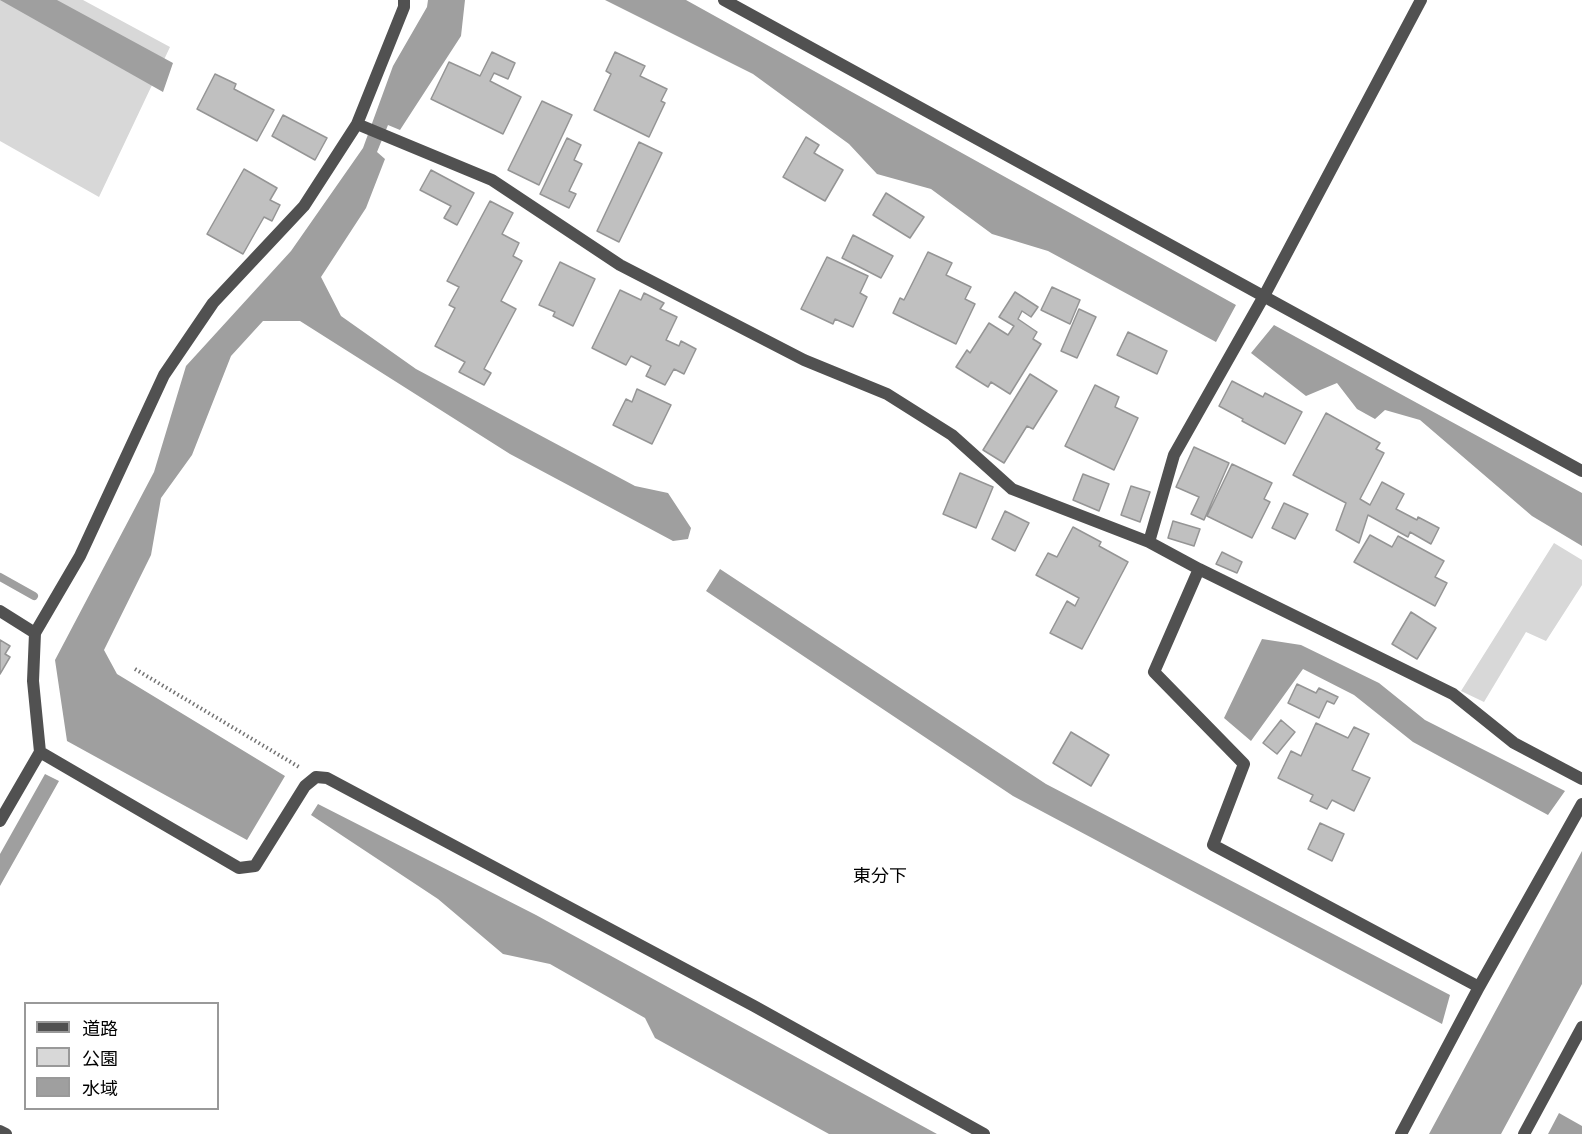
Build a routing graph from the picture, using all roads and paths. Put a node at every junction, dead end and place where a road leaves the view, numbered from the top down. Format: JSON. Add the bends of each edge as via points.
{"nodes":[{"id":1,"x":404,"y":0,"type":"edge"},
{"id":2,"x":724,"y":0,"type":"edge"},
{"id":3,"x":1421,"y":0,"type":"edge"},
{"id":4,"x":362,"y":127,"type":"junction"},
{"id":5,"x":1264,"y":296,"type":"junction"},
{"id":6,"x":1582,"y":471,"type":"edge"},
{"id":7,"x":1149,"y":542,"type":"junction"},
{"id":8,"x":1199,"y":569,"type":"junction"},
{"id":9,"x":0,"y":610,"type":"edge"},
{"id":10,"x":35,"y":633,"type":"junction"},
{"id":11,"x":135,"y":669,"type":"dead end"},
{"id":12,"x":40,"y":752,"type":"junction"},
{"id":13,"x":316,"y":777,"type":"junction"},
{"id":14,"x":1582,"y":779,"type":"edge"},
{"id":15,"x":1582,"y":804,"type":"edge"},
{"id":16,"x":0,"y":821,"type":"edge"},
{"id":17,"x":1479,"y":987,"type":"junction"},
{"id":18,"x":1582,"y":1026,"type":"edge"},
{"id":19,"x":0,"y":1131,"type":"edge"},
{"id":20,"x":6,"y":1134,"type":"edge"},
{"id":21,"x":984,"y":1134,"type":"edge"},
{"id":22,"x":1401,"y":1134,"type":"edge"},
{"id":23,"x":1524,"y":1134,"type":"edge"}],
"edges":[{"from":1,"to":4,"type":"street"},
{"from":2,"to":5,"type":"street"},
{"from":3,"to":5,"type":"street"},
{"from":4,"to":7,"type":"street","via":[[492,180],[620,265],[804,360],[887,394],[952,435],[1012,489]]},
{"from":4,"to":10,"type":"street","via":[[304,206],[213,303],[164,375],[80,556]]},
{"from":5,"to":6,"type":"street"},
{"from":5,"to":7,"type":"street","via":[[1174,455]]},
{"from":7,"to":8,"type":"street"},
{"from":8,"to":14,"type":"street","via":[[1453,694],[1514,742]]},
{"from":8,"to":17,"type":"street","via":[[1154,672],[1244,764],[1213,845]]},
{"from":9,"to":10,"type":"street"},
{"from":10,"to":12,"type":"street","via":[[33,681]]},
{"from":11,"to":13,"type":"path"},
{"from":12,"to":13,"type":"street","via":[[238,868],[255,866],[305,786]]},
{"from":12,"to":16,"type":"street"},
{"from":13,"to":21,"type":"street","via":[[327,778]]},
{"from":15,"to":17,"type":"street"},
{"from":17,"to":22,"type":"street"},
{"from":18,"to":23,"type":"street"},
{"from":19,"to":20,"type":"street"}]}
